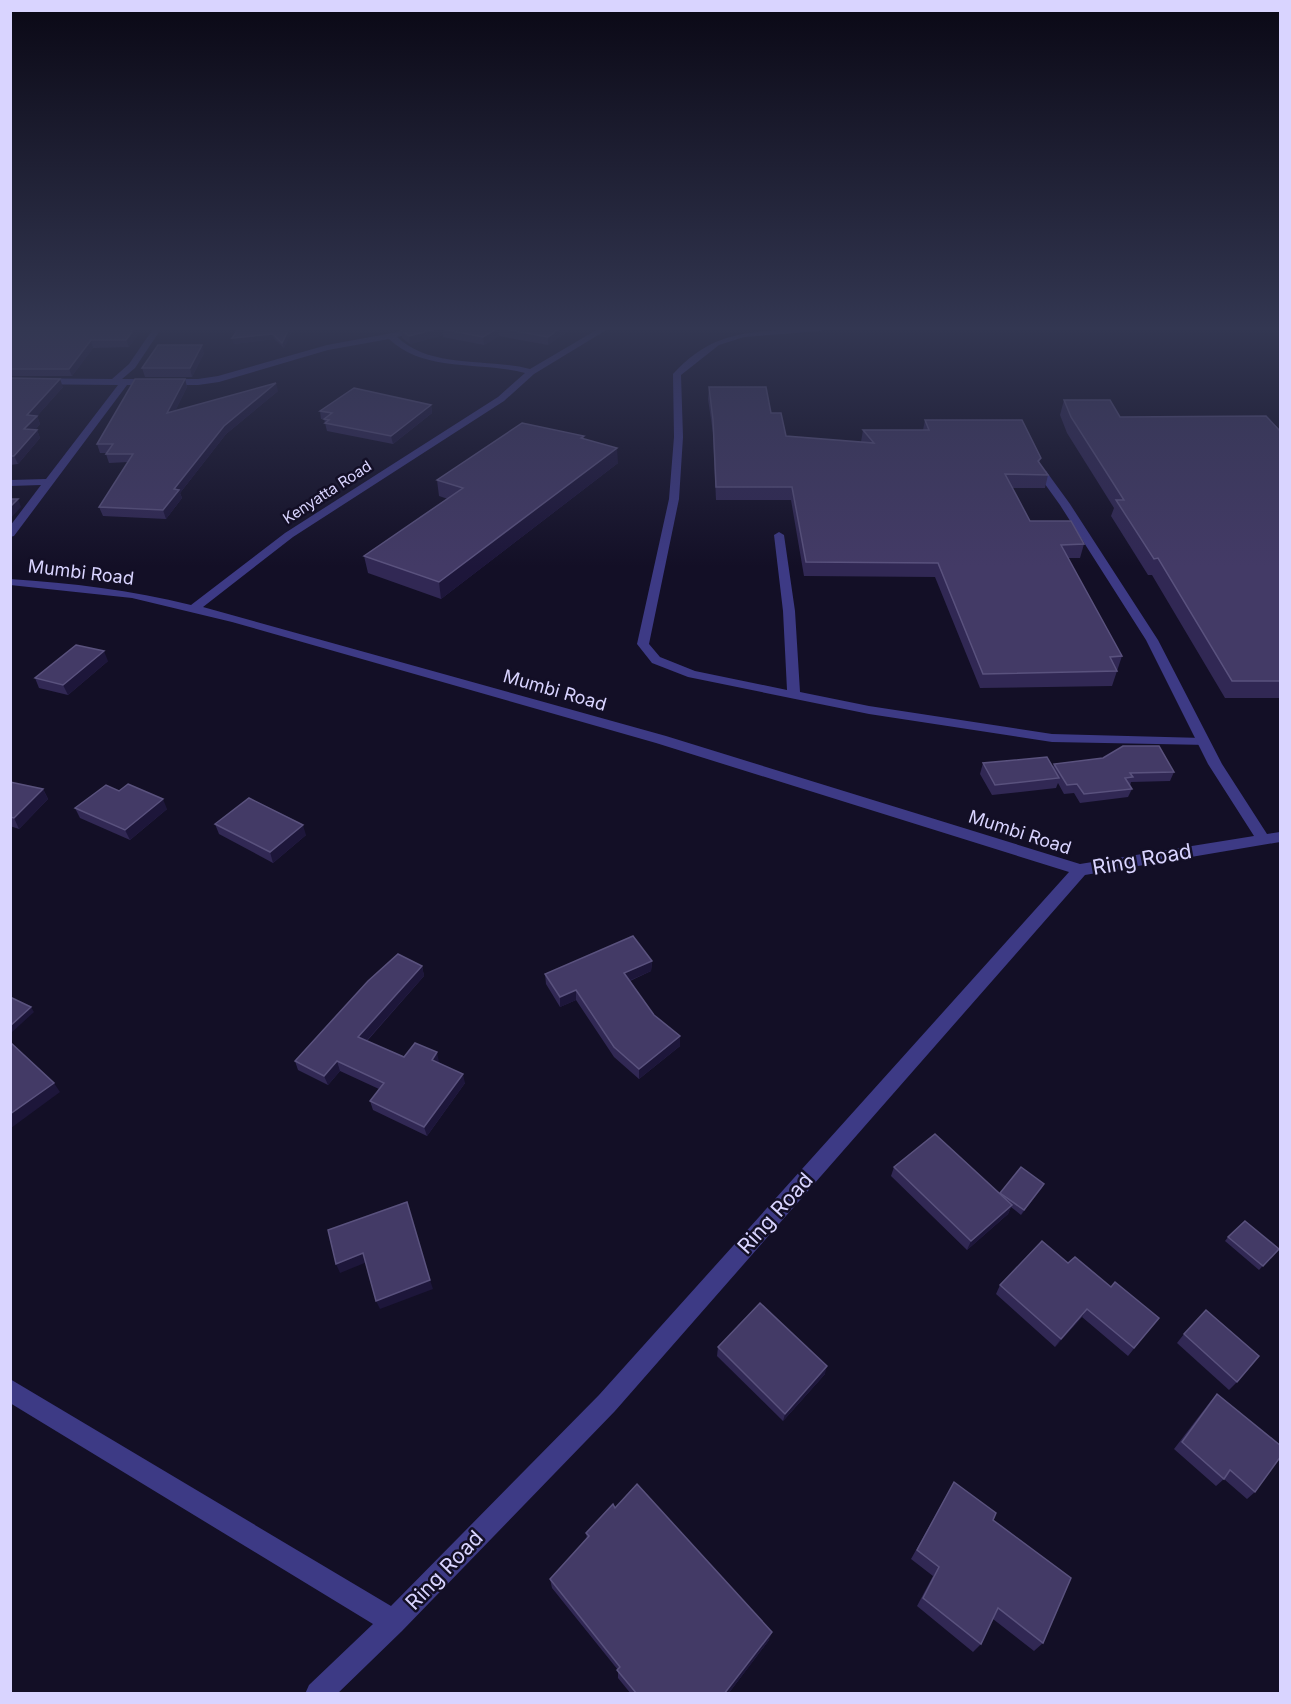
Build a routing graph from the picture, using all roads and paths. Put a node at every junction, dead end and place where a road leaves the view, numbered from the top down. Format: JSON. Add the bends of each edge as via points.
{"nodes":[{"id":1,"x":101,"y":409,"type":"edge"},
{"id":2,"x":486,"y":409,"type":"edge"},
{"id":3,"x":680,"y":409,"type":"edge"},
{"id":4,"x":1042,"y":473,"type":"edge"},
{"id":5,"x":50,"y":482,"type":"junction"},
{"id":6,"x":10,"y":483,"type":"edge"},
{"id":7,"x":10,"y":534,"type":"edge"},
{"id":8,"x":779,"y":535,"type":"dead end"},
{"id":9,"x":10,"y":582,"type":"edge"},
{"id":10,"x":193,"y":609,"type":"junction"},
{"id":11,"x":794,"y":695,"type":"junction"},
{"id":12,"x":1203,"y":742,"type":"junction"},
{"id":13,"x":1281,"y":837,"type":"edge"},
{"id":14,"x":1263,"y":839,"type":"junction"},
{"id":15,"x":1080,"y":870,"type":"junction"},
{"id":16,"x":10,"y":1390,"type":"edge"},
{"id":17,"x":393,"y":1622,"type":"junction"},
{"id":18,"x":318,"y":1694,"type":"edge"}],
"edges":[{"from":1,"to":5,"type":"street"},
{"from":2,"to":10,"type":"street","name":"Kenyatta Road","via":[[289,535]]},
{"from":3,"to":11,"type":"street","via":[[667,538],[648,604],[643,644],[656,660],[692,674]]},
{"from":4,"to":12,"type":"street","via":[[1152,640]]},
{"from":5,"to":6,"type":"street"},
{"from":5,"to":7,"type":"street"},
{"from":8,"to":11,"type":"street"},
{"from":9,"to":10,"type":"street","name":"Mumbi Road","via":[[72,586]]},
{"from":10,"to":15,"type":"street","name":"Mumbi Road","via":[[786,775]]},
{"from":11,"to":12,"type":"street","via":[[1052,738]]},
{"from":12,"to":14,"type":"street"},
{"from":13,"to":14,"type":"street","name":"Ring Road"},
{"from":14,"to":15,"type":"street","name":"Ring Road"},
{"from":15,"to":17,"type":"street","name":"Ring Road","via":[[607,1403]]},
{"from":16,"to":17,"type":"street"},
{"from":17,"to":18,"type":"street","name":"Ring Road"}]}
